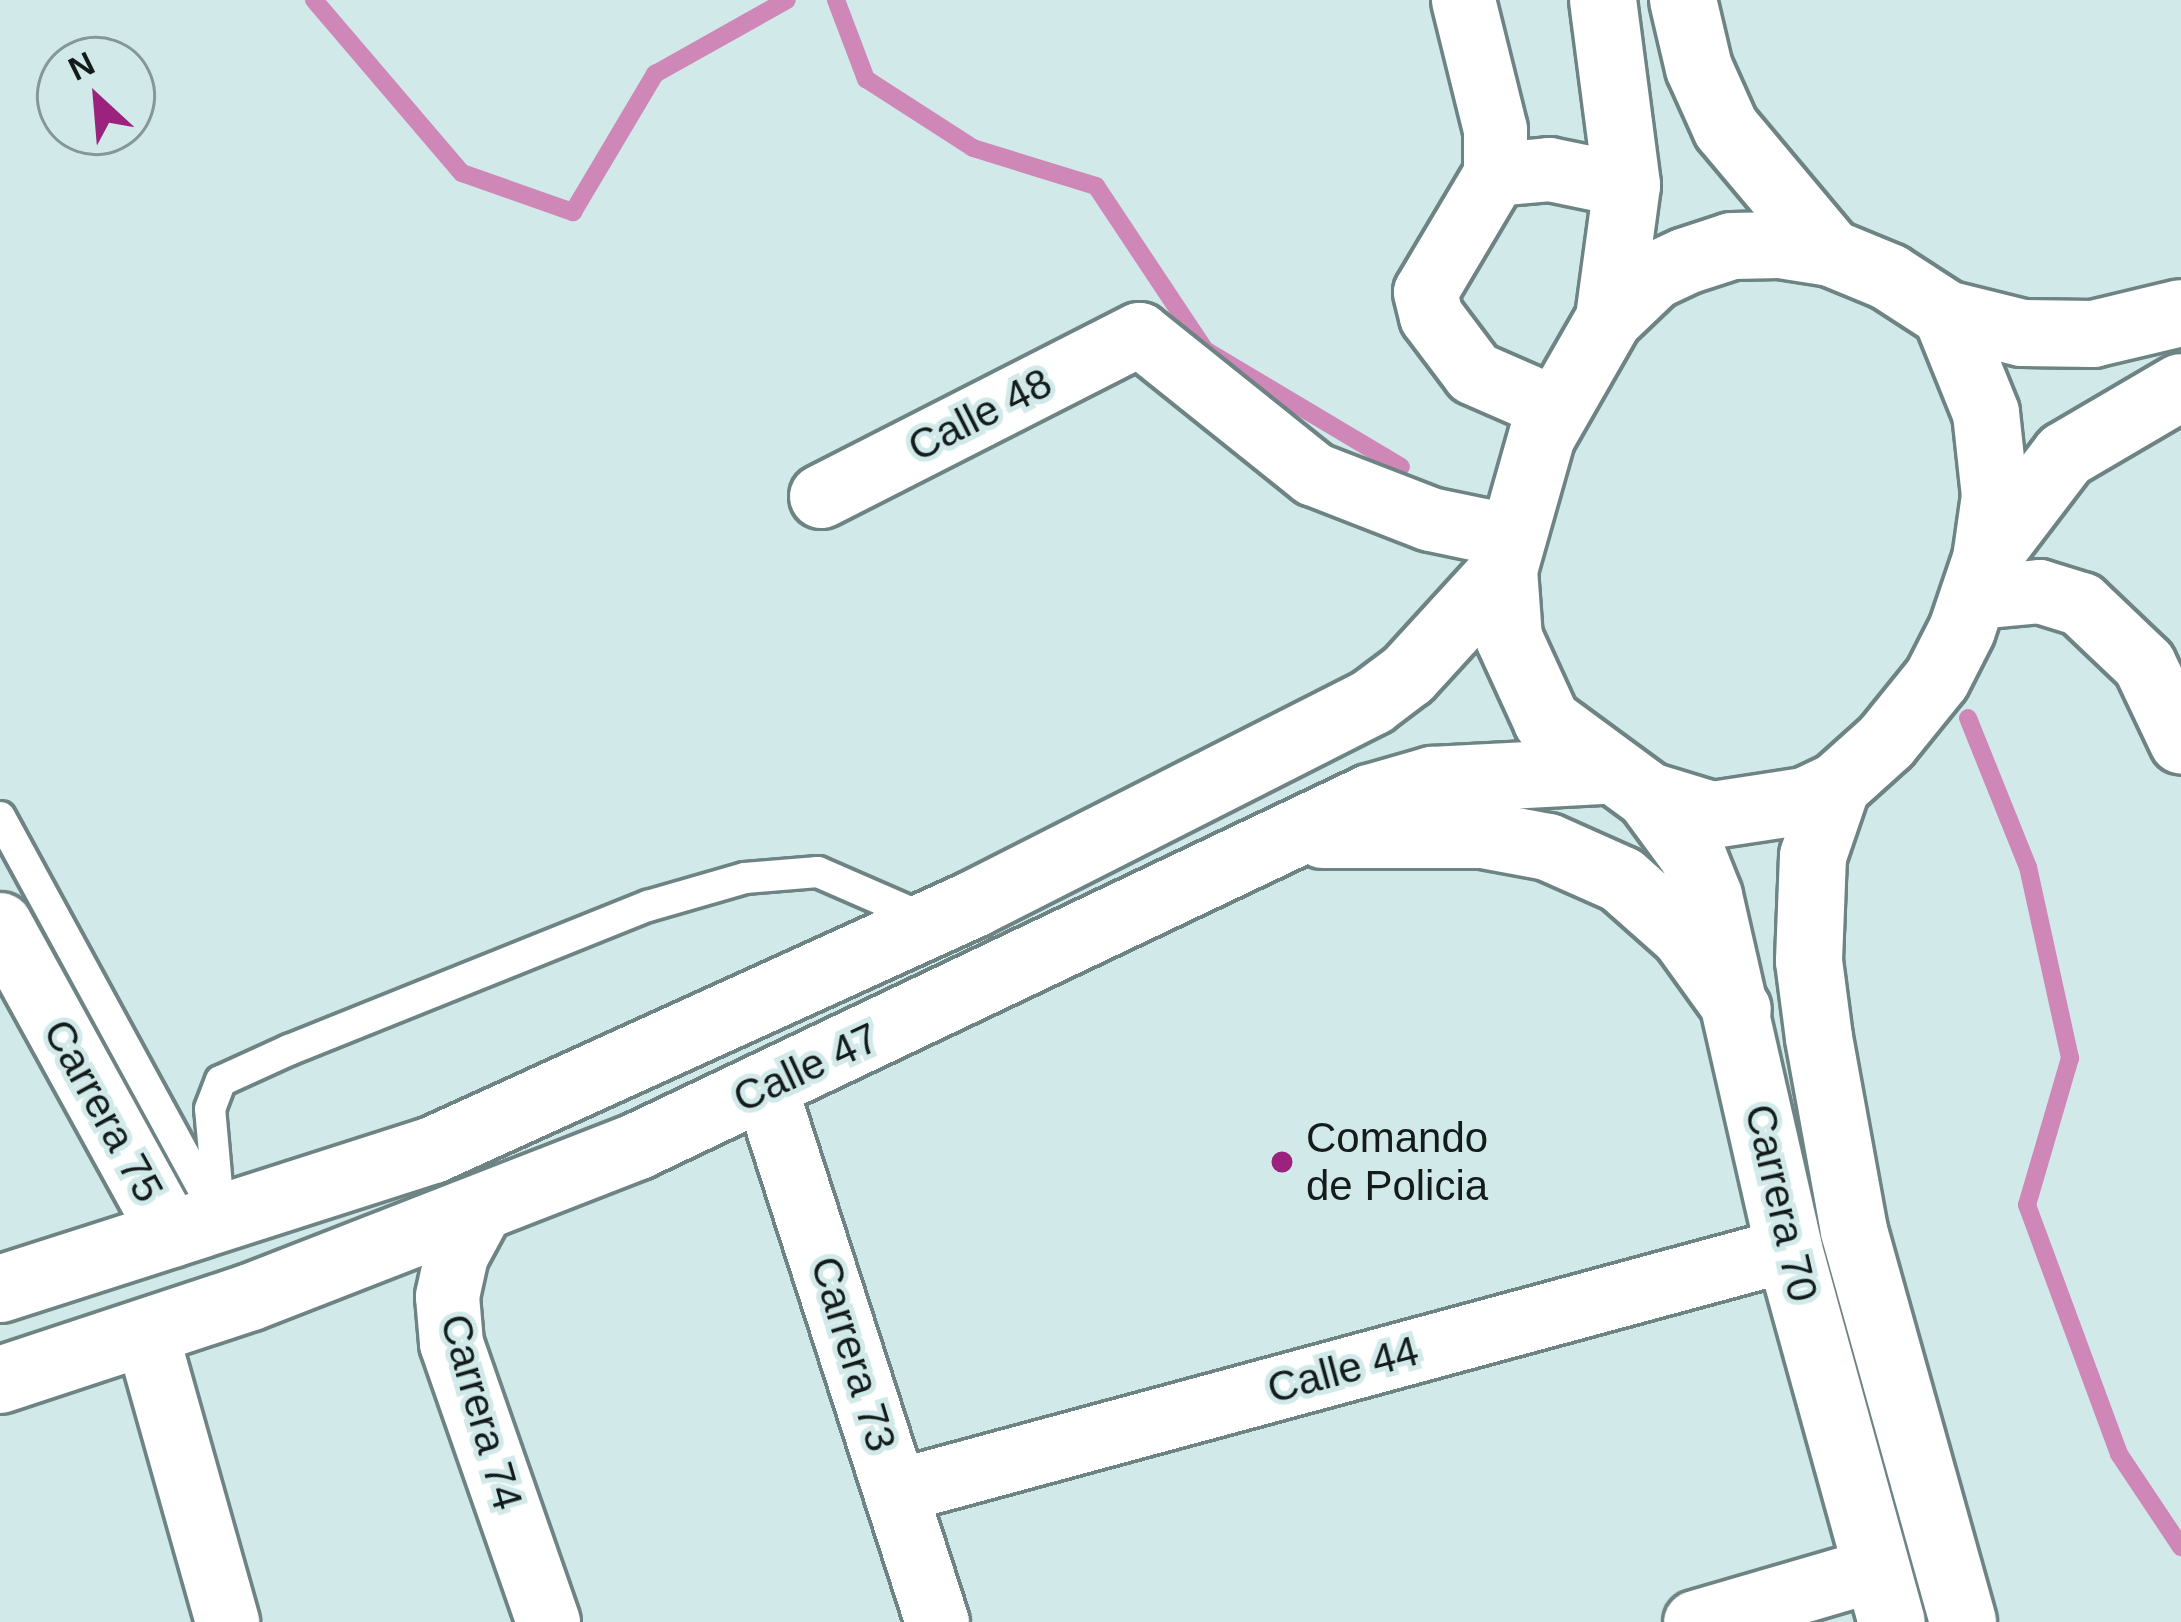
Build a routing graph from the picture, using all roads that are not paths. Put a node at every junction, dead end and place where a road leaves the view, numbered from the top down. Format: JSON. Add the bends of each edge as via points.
{"nodes":[{"id":1,"x":1463,"y":0,"type":"edge"},
{"id":2,"x":1603,"y":0,"type":"edge"},
{"id":3,"x":1684,"y":0,"type":"edge"},
{"id":4,"x":1495,"y":175,"type":"junction"},
{"id":5,"x":1627,"y":185,"type":"junction"},
{"id":6,"x":1832,"y":253,"type":"junction"},
{"id":7,"x":2181,"y":313,"type":"edge"},
{"id":8,"x":1946,"y":314,"type":"junction"},
{"id":9,"x":1610,"y":319,"type":"junction"},
{"id":10,"x":2181,"y":388,"type":"edge"},
{"id":11,"x":1554,"y":408,"type":"junction"},
{"id":12,"x":821,"y":496,"type":"dead end"},
{"id":13,"x":1508,"y":553,"type":"junction"},
{"id":14,"x":1981,"y":578,"type":"junction"},
{"id":15,"x":2162,"y":655,"type":"edge"},
{"id":16,"x":2181,"y":742,"type":"edge"},
{"id":17,"x":1628,"y":784,"type":"junction"},
{"id":18,"x":1837,"y":786,"type":"junction"},
{"id":19,"x":0,"y":817,"type":"edge"},
{"id":20,"x":1296,"y":836,"type":"junction"},
{"id":21,"x":933,"y":923,"type":"junction"},
{"id":22,"x":0,"y":924,"type":"edge"},
{"id":23,"x":1738,"y":1010,"type":"junction"},
{"id":24,"x":765,"y":1087,"type":"junction"},
{"id":25,"x":483,"y":1205,"type":"junction"},
{"id":26,"x":195,"y":1228,"type":"junction"},
{"id":27,"x":1789,"y":1249,"type":"junction"},
{"id":28,"x":0,"y":1288,"type":"edge"},
{"id":29,"x":146,"y":1333,"type":"junction"},
{"id":30,"x":0,"y":1380,"type":"edge"},
{"id":31,"x":896,"y":1491,"type":"junction"},
{"id":32,"x":1884,"y":1595,"type":"edge"},
{"id":33,"x":227,"y":1622,"type":"edge"},
{"id":34,"x":548,"y":1622,"type":"edge"},
{"id":35,"x":937,"y":1622,"type":"edge"},
{"id":36,"x":1695,"y":1622,"type":"edge"},
{"id":37,"x":1963,"y":1622,"type":"edge"}],
"edges":[{"from":1,"to":4,"type":"street","via":[[1496,129]]},
{"from":2,"to":5,"type":"main road"},
{"from":3,"to":6,"type":"main road","via":[[1699,68],[1726,128]]},
{"from":4,"to":5,"type":"street","via":[[1550,170]]},
{"from":4,"to":11,"type":"street","via":[[1425,292],[1431,316],[1474,373]]},
{"from":5,"to":9,"type":"main road"},
{"from":6,"to":8,"type":"main road"},
{"from":6,"to":9,"type":"main road","via":[[1732,246],[1654,276]]},
{"from":7,"to":8,"type":"main road","via":[[2092,334],[2022,333]]},
{"from":8,"to":14,"type":"main road","via":[[1969,361],[1993,451]]},
{"from":9,"to":11,"type":"main road"},
{"from":10,"to":14,"type":"main road","via":[[2066,455]]},
{"from":11,"to":13,"type":"main road"},
{"from":12,"to":13,"type":"street","name":"Calle 48","via":[[1139,334],[1314,473]]},
{"from":13,"to":17,"type":"main road","via":[[1509,638],[1526,682],[1547,721]]},
{"from":13,"to":21,"type":"main road","name":"Calle 47","via":[[1408,675],[1372,702]]},
{"from":14,"to":15,"type":"street","via":[[2060,596]]},
{"from":14,"to":18,"type":"main road","via":[[1937,679]]},
{"from":15,"to":16,"type":"street"},
{"from":17,"to":18,"type":"main road","via":[[1712,815],[1763,813]]},
{"from":17,"to":20,"type":"main road","name":"Calle 47","via":[[1432,780],[1370,798]]},
{"from":17,"to":23,"type":"main road","name":"Carrera 70","via":[[1693,856]]},
{"from":18,"to":37,"type":"main road","name":"Carrera 70","via":[[1813,856],[1810,961],[1819,1038],[1854,1231]]},
{"from":19,"to":26,"type":"lane"},
{"from":20,"to":23,"type":"main road","via":[[1483,835],[1548,848],[1622,880],[1684,935]]},
{"from":20,"to":24,"type":"main road","name":"Calle 47"},
{"from":21,"to":26,"type":"main road","name":"Calle 47","via":[[434,1150]]},
{"from":21,"to":26,"type":"lane","via":[[818,872],[745,878],[648,906],[289,1050],[221,1081]]},
{"from":22,"to":26,"type":"street","name":"Carrera 75"},
{"from":23,"to":27,"type":"main road","name":"Carrera 70"},
{"from":24,"to":25,"type":"main road","name":"Calle 47"},
{"from":24,"to":31,"type":"street","name":"Carrera 73"},
{"from":25,"to":29,"type":"main road","name":"Calle 47"},
{"from":25,"to":34,"type":"street","name":"Carrera 74","via":[[456,1256],[447,1296],[451,1343]]},
{"from":26,"to":28,"type":"main road","name":"Calle 47"},
{"from":27,"to":31,"type":"street","name":"Calle 44"},
{"from":27,"to":32,"type":"main road","name":"Carrera 70"},
{"from":29,"to":30,"type":"main road","name":"Calle 47"},
{"from":29,"to":33,"type":"street"},
{"from":31,"to":35,"type":"street","name":"Carrera 73"},
{"from":32,"to":36,"type":"street"}]}
